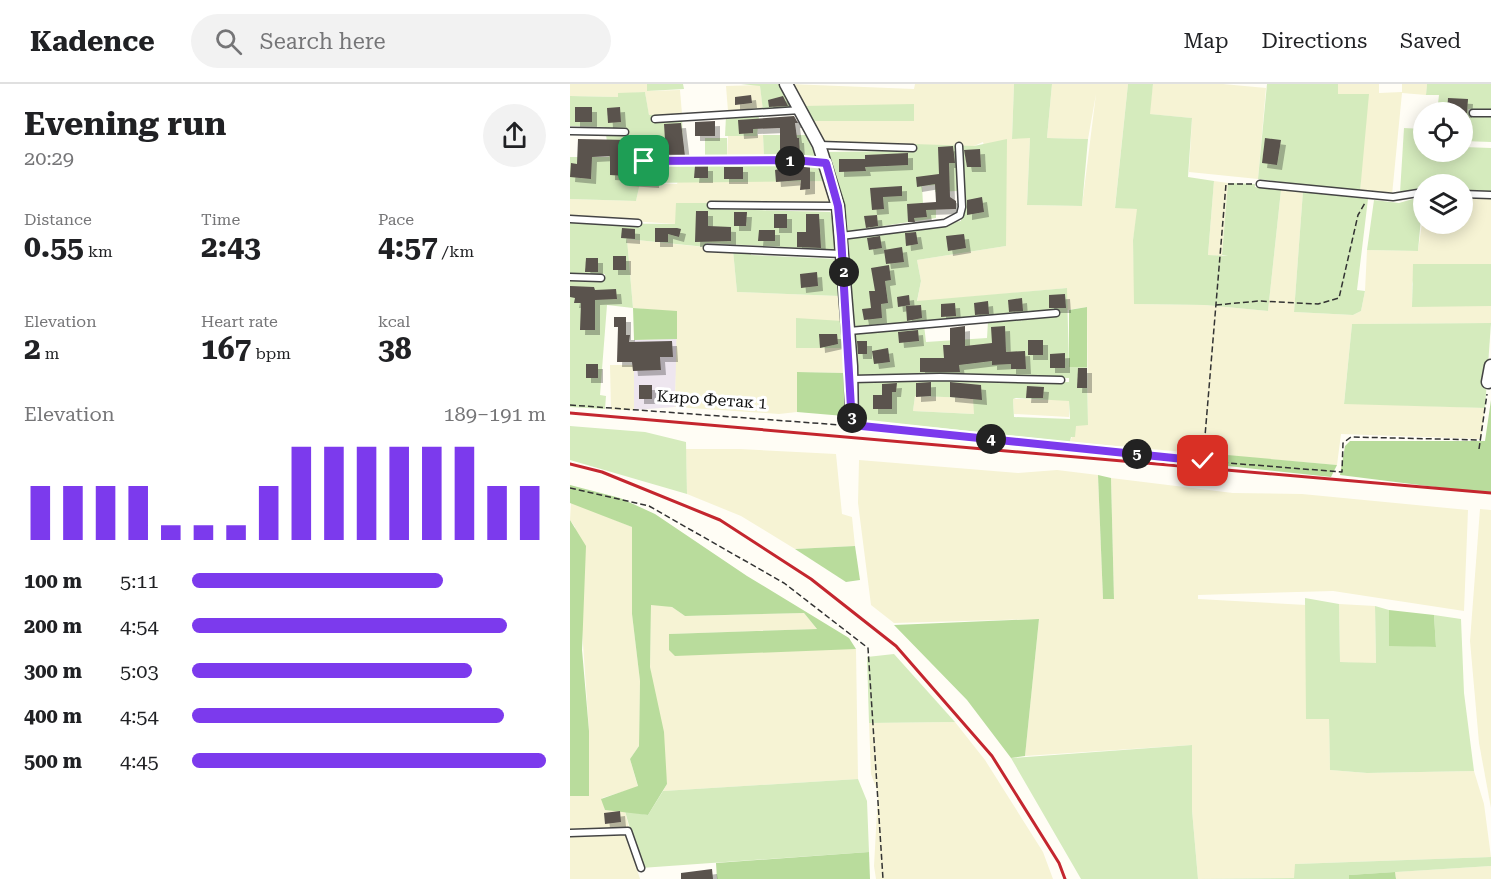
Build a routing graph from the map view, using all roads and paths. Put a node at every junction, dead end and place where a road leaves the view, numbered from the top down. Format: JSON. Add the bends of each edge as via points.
{"nodes":[{"id":1,"x":786,"y":84,"type":"edge"},
{"id":2,"x":802,"y":110,"type":"junction"},
{"id":3,"x":1473,"y":113,"type":"dead end"},
{"id":4,"x":1491,"y":113,"type":"edge"},
{"id":5,"x":655,"y":119,"type":"dead end"},
{"id":6,"x":570,"y":131,"type":"edge"},
{"id":7,"x":625,"y":132,"type":"dead end"},
{"id":8,"x":819,"y":145,"type":"junction"},
{"id":9,"x":959,"y":146,"type":"dead end"},
{"id":10,"x":913,"y":148,"type":"dead end"},
{"id":11,"x":644,"y":161,"type":"dead end"},
{"id":12,"x":826,"y":163,"type":"junction"},
{"id":13,"x":1260,"y":184,"type":"joint"},
{"id":14,"x":1413,"y":194,"type":"edge"},
{"id":15,"x":1473,"y":194,"type":"edge"},
{"id":16,"x":1371,"y":195,"type":"junction"},
{"id":17,"x":1491,"y":195,"type":"edge"},
{"id":18,"x":711,"y":205,"type":"dead end"},
{"id":19,"x":838,"y":206,"type":"junction"},
{"id":20,"x":570,"y":219,"type":"edge"},
{"id":21,"x":638,"y":222,"type":"dead end"},
{"id":22,"x":841,"y":236,"type":"junction"},
{"id":23,"x":707,"y":248,"type":"dead end"},
{"id":24,"x":843,"y":254,"type":"junction"},
{"id":25,"x":570,"y":277,"type":"edge"},
{"id":26,"x":601,"y":278,"type":"dead end"},
{"id":27,"x":1216,"y":305,"type":"junction"},
{"id":28,"x":1056,"y":313,"type":"dead end"},
{"id":29,"x":848,"y":331,"type":"junction"},
{"id":30,"x":1491,"y":366,"type":"edge"},
{"id":31,"x":851,"y":379,"type":"junction"},
{"id":32,"x":1061,"y":380,"type":"dead end"},
{"id":33,"x":1488,"y":381,"type":"joint"},
{"id":34,"x":570,"y":405,"type":"edge"},
{"id":35,"x":852,"y":425,"type":"junction"},
{"id":36,"x":1481,"y":441,"type":"junction"},
{"id":37,"x":1479,"y":449,"type":"dead end"},
{"id":38,"x":1203,"y":461,"type":"junction"},
{"id":39,"x":570,"y":488,"type":"edge"},
{"id":40,"x":570,"y":834,"type":"edge"},
{"id":41,"x":641,"y":868,"type":"dead end"},
{"id":42,"x":883,"y":879,"type":"edge"}],
"edges":[{"from":1,"to":2,"type":"street"},
{"from":2,"to":5,"type":"lane"},
{"from":2,"to":8,"type":"street"},
{"from":3,"to":4,"type":"lane"},
{"from":6,"to":7,"type":"lane"},
{"from":8,"to":10,"type":"lane"},
{"from":8,"to":12,"type":"street"},
{"from":9,"to":22,"type":"lane","via":[[962,207],[955,219]]},
{"from":11,"to":12,"type":"lane"},
{"from":12,"to":19,"type":"street"},
{"from":13,"to":16,"type":"lane"},
{"from":13,"to":27,"type":"path","via":[[1226,184]]},
{"from":14,"to":16,"type":"lane"},
{"from":15,"to":17,"type":"lane"},
{"from":16,"to":27,"type":"path","via":[[1358,215],[1339,298],[1318,304],[1259,301]]},
{"from":18,"to":19,"type":"lane"},
{"from":19,"to":22,"type":"street"},
{"from":20,"to":21,"type":"lane"},
{"from":22,"to":24,"type":"street"},
{"from":23,"to":24,"type":"lane"},
{"from":24,"to":29,"type":"street"},
{"from":25,"to":26,"type":"lane"},
{"from":27,"to":38,"type":"path"},
{"from":28,"to":29,"type":"lane"},
{"from":29,"to":31,"type":"street"},
{"from":30,"to":33,"type":"street"},
{"from":31,"to":32,"type":"lane"},
{"from":31,"to":35,"type":"street"},
{"from":33,"to":36,"type":"path"},
{"from":34,"to":35,"type":"path","name":"Киро Фетак 1"},
{"from":35,"to":38,"type":"path","name":"Киро Фетак 1"},
{"from":36,"to":37,"type":"path"},
{"from":36,"to":38,"type":"path","name":"Киро Фетак 1","via":[[1351,437],[1342,443],[1342,472]]},
{"from":39,"to":42,"type":"path","via":[[649,506],[784,583],[868,648]]},
{"from":40,"to":41,"type":"lane","via":[[628,831]]}]}
